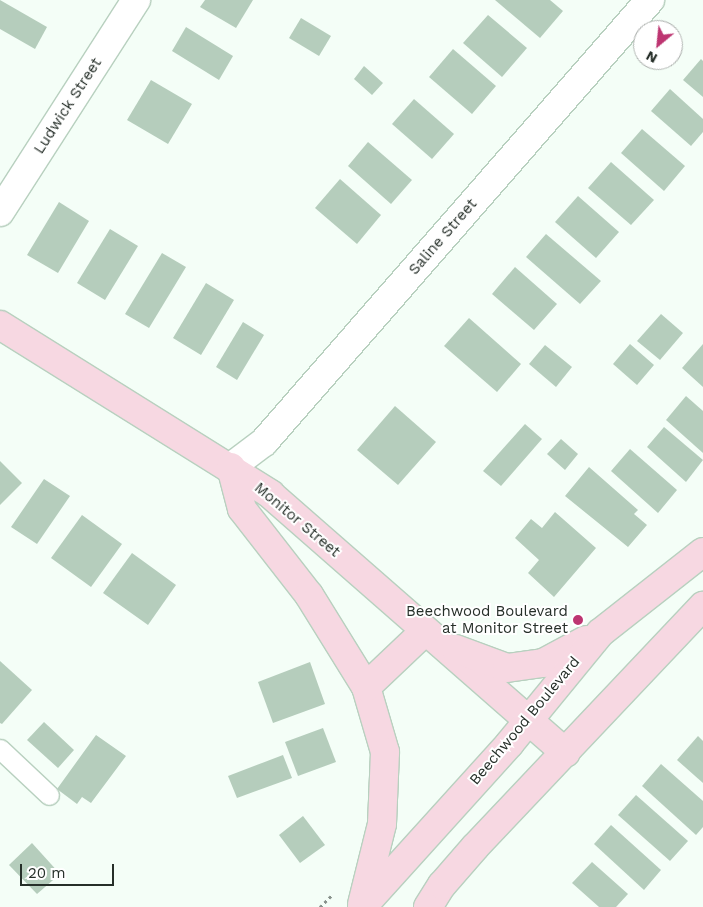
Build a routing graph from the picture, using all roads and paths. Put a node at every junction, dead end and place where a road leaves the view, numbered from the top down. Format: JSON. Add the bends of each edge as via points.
{"nodes":[{"id":1,"x":136,"y":0,"type":"edge"},
{"id":2,"x":650,"y":0,"type":"edge"},
{"id":3,"x":0,"y":212,"type":"edge"},
{"id":4,"x":0,"y":325,"type":"edge"},
{"id":5,"x":231,"y":466,"type":"junction"},
{"id":6,"x":703,"y":552,"type":"edge"},
{"id":7,"x":703,"y":606,"type":"edge"},
{"id":8,"x":425,"y":631,"type":"junction"},
{"id":9,"x":600,"y":633,"type":"junction"},
{"id":10,"x":366,"y":687,"type":"junction"},
{"id":11,"x":527,"y":719,"type":"junction"},
{"id":12,"x":0,"y":749,"type":"edge"},
{"id":13,"x":566,"y":753,"type":"junction"},
{"id":14,"x":49,"y":795,"type":"dead end"},
{"id":15,"x":362,"y":907,"type":"edge"},
{"id":16,"x":428,"y":907,"type":"edge"}],
"edges":[{"from":1,"to":3,"type":"street","name":"Ludwick Street"},
{"from":2,"to":5,"type":"street","name":"Saline Street","via":[[264,442]]},
{"from":4,"to":5,"type":"main road","name":"Monitor Street"},
{"from":5,"to":8,"type":"main road","name":"Monitor Street","via":[[270,494]]},
{"from":5,"to":10,"type":"main road","via":[[242,510],[309,595]]},
{"from":6,"to":9,"type":"main road","name":"Beechwood Boulevard"},
{"from":7,"to":13,"type":"main road"},
{"from":8,"to":9,"type":"main road","via":[[466,655],[508,668],[543,663]]},
{"from":8,"to":10,"type":"main road"},
{"from":8,"to":11,"type":"main road","name":"Monitor Street"},
{"from":9,"to":11,"type":"main road","name":"Beechwood Boulevard"},
{"from":10,"to":15,"type":"main road","via":[[385,752],[382,824]]},
{"from":11,"to":13,"type":"main road","name":"Monitor Street"},
{"from":11,"to":15,"type":"main road","name":"Beechwood Boulevard","via":[[510,743]]},
{"from":12,"to":14,"type":"lane"},
{"from":13,"to":16,"type":"main road","via":[[470,854]]}]}
